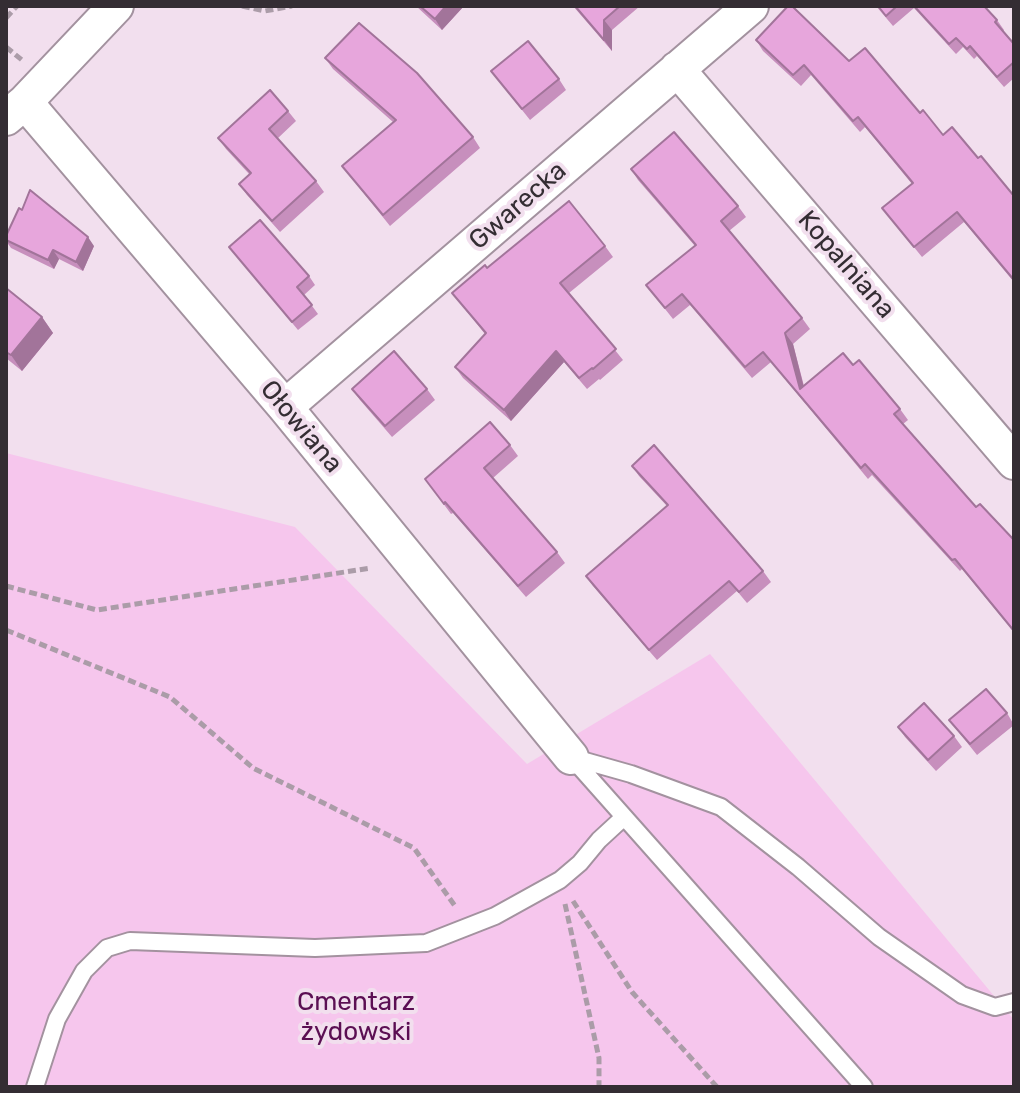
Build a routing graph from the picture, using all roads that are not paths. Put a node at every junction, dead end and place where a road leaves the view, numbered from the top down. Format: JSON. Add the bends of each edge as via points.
{"nodes":[{"id":1,"x":116,"y":6,"type":"edge"},
{"id":2,"x":751,"y":6,"type":"edge"},
{"id":3,"x":677,"y":69,"type":"junction"},
{"id":4,"x":16,"y":110,"type":"edge"},
{"id":5,"x":285,"y":407,"type":"junction"},
{"id":6,"x":1014,"y":462,"type":"edge"},
{"id":7,"x":571,"y":757,"type":"junction"},
{"id":8,"x":624,"y":817,"type":"junction"},
{"id":9,"x":1014,"y":1002,"type":"edge"},
{"id":10,"x":35,"y":1087,"type":"edge"},
{"id":11,"x":864,"y":1087,"type":"edge"}],
"edges":[{"from":1,"to":4,"type":"street"},
{"from":2,"to":3,"type":"street","name":"Gwarecka"},
{"from":3,"to":5,"type":"street","name":"Gwarecka"},
{"from":3,"to":6,"type":"street","name":"Kopalniana"},
{"from":4,"to":5,"type":"street","name":"Ołowiana"},
{"from":5,"to":7,"type":"street","name":"Ołowiana"},
{"from":7,"to":8,"type":"lane"},
{"from":7,"to":9,"type":"lane","via":[[721,807],[879,937],[962,995],[995,1007]]},
{"from":8,"to":10,"type":"lane","via":[[560,880],[510,908],[426,943],[315,948],[130,941],[107,948],[84,971],[57,1019]]},
{"from":8,"to":11,"type":"lane"}]}
